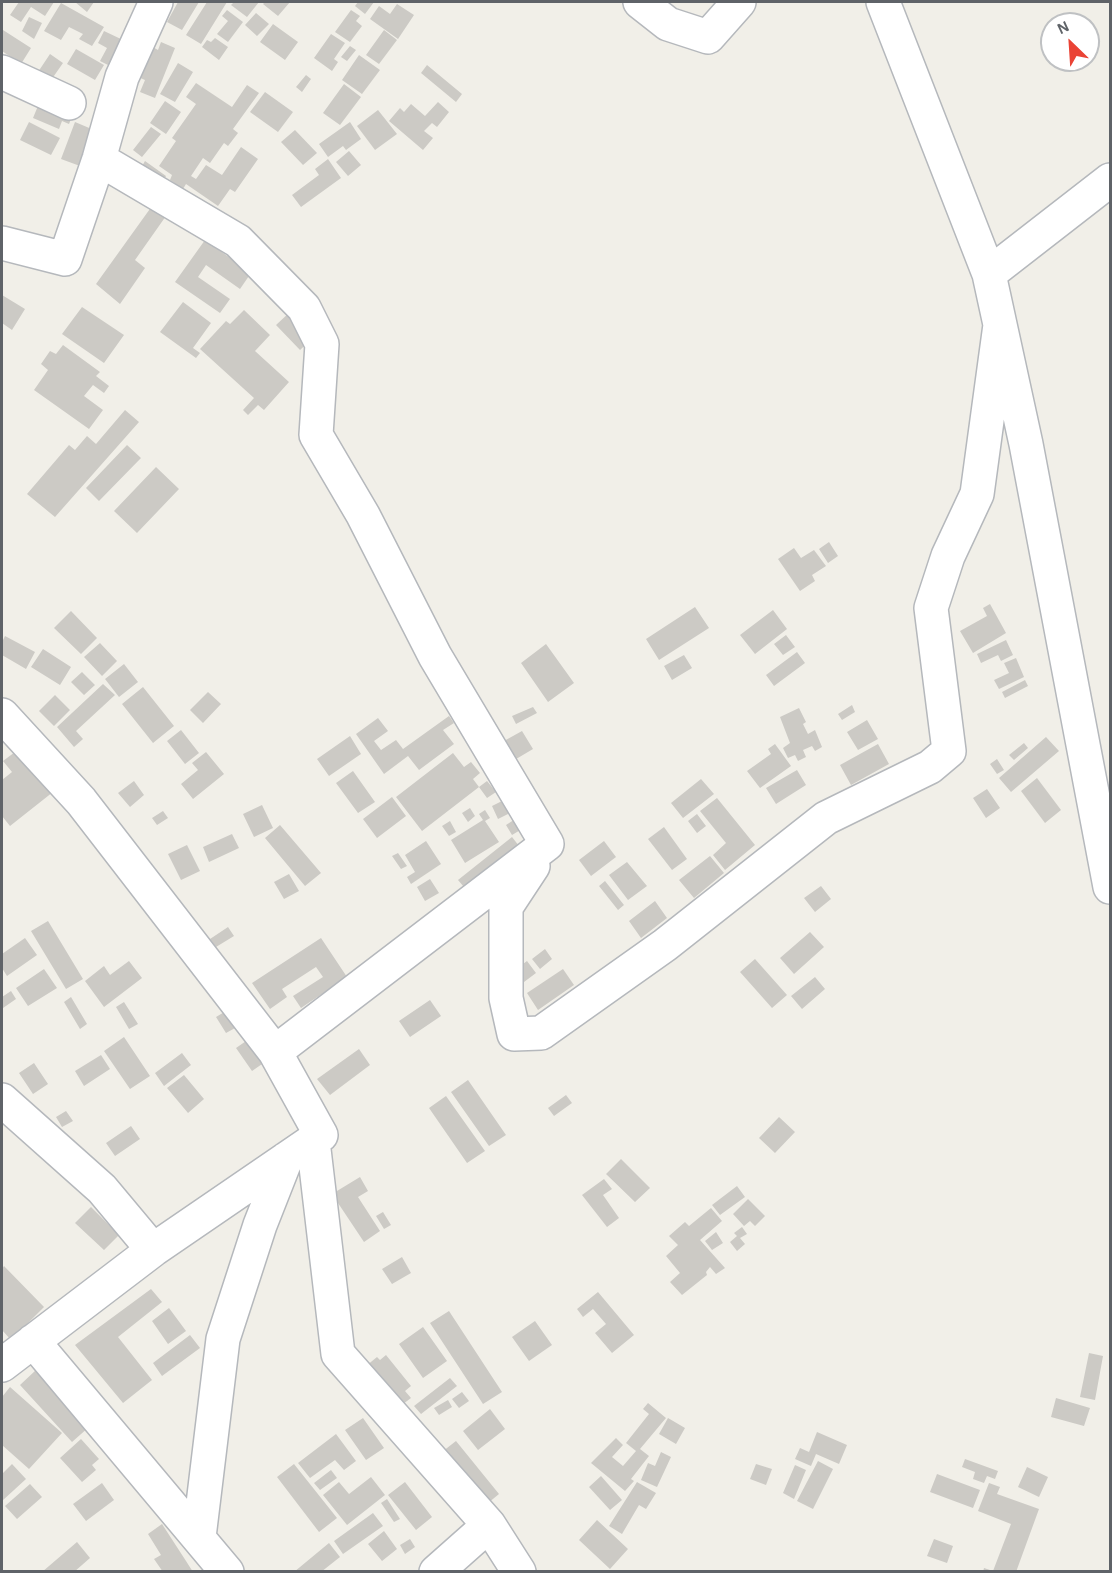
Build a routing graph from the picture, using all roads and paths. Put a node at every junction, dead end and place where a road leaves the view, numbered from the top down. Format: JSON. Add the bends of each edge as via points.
{"nodes":[{"id":1,"x":156,"y":2,"type":"edge"},
{"id":2,"x":640,"y":2,"type":"edge"},
{"id":3,"x":739,"y":2,"type":"edge"},
{"id":4,"x":883,"y":2,"type":"edge"},
{"id":5,"x":2,"y":72,"type":"edge"},
{"id":6,"x":69,"y":103,"type":"dead end"},
{"id":7,"x":99,"y":159,"type":"junction"},
{"id":8,"x":1110,"y":180,"type":"edge"},
{"id":9,"x":2,"y":243,"type":"edge"},
{"id":10,"x":989,"y":274,"type":"junction"},
{"id":11,"x":1000,"y":325,"type":"junction"},
{"id":12,"x":2,"y":715,"type":"edge"},
{"id":13,"x":547,"y":844,"type":"junction"},
{"id":14,"x":1110,"y":887,"type":"edge"},
{"id":15,"x":275,"y":1052,"type":"junction"},
{"id":16,"x":2,"y":1100,"type":"edge"},
{"id":17,"x":313,"y":1141,"type":"junction"},
{"id":18,"x":286,"y":1159,"type":"junction"},
{"id":19,"x":153,"y":1250,"type":"junction"},
{"id":20,"x":33,"y":1341,"type":"junction"},
{"id":21,"x":2,"y":1365,"type":"edge"},
{"id":22,"x":489,"y":1525,"type":"junction"},
{"id":23,"x":200,"y":1537,"type":"junction"},
{"id":24,"x":228,"y":1572,"type":"edge"},
{"id":25,"x":436,"y":1572,"type":"edge"},
{"id":26,"x":519,"y":1572,"type":"edge"}],
"edges":[{"from":1,"to":7,"type":"street","via":[[122,77]]},
{"from":2,"to":3,"type":"street","via":[[668,24],[708,37]]},
{"from":4,"to":10,"type":"street"},
{"from":5,"to":6,"type":"street"},
{"from":7,"to":9,"type":"street","via":[[65,259]]},
{"from":7,"to":13,"type":"street","via":[[238,241],[304,308],[322,344],[316,435],[363,515],[435,656]]},
{"from":8,"to":10,"type":"street"},
{"from":10,"to":11,"type":"street"},
{"from":11,"to":13,"type":"street","via":[[977,494],[948,556],[931,608],[949,751],[930,767],[826,818],[665,945],[541,1033],[514,1034],[506,998],[506,907]]},
{"from":11,"to":14,"type":"street"},
{"from":12,"to":15,"type":"street","via":[[81,801]]},
{"from":13,"to":15,"type":"street"},
{"from":15,"to":17,"type":"street","via":[[321,1135]]},
{"from":16,"to":19,"type":"street","via":[[102,1189]]},
{"from":17,"to":18,"type":"street"},
{"from":17,"to":22,"type":"street","via":[[338,1354]]},
{"from":18,"to":19,"type":"street"},
{"from":18,"to":23,"type":"street","via":[[223,1339]]},
{"from":19,"to":20,"type":"street"},
{"from":20,"to":21,"type":"street"},
{"from":20,"to":23,"type":"street"},
{"from":22,"to":25,"type":"street"},
{"from":22,"to":26,"type":"street"},
{"from":23,"to":24,"type":"street"}]}
